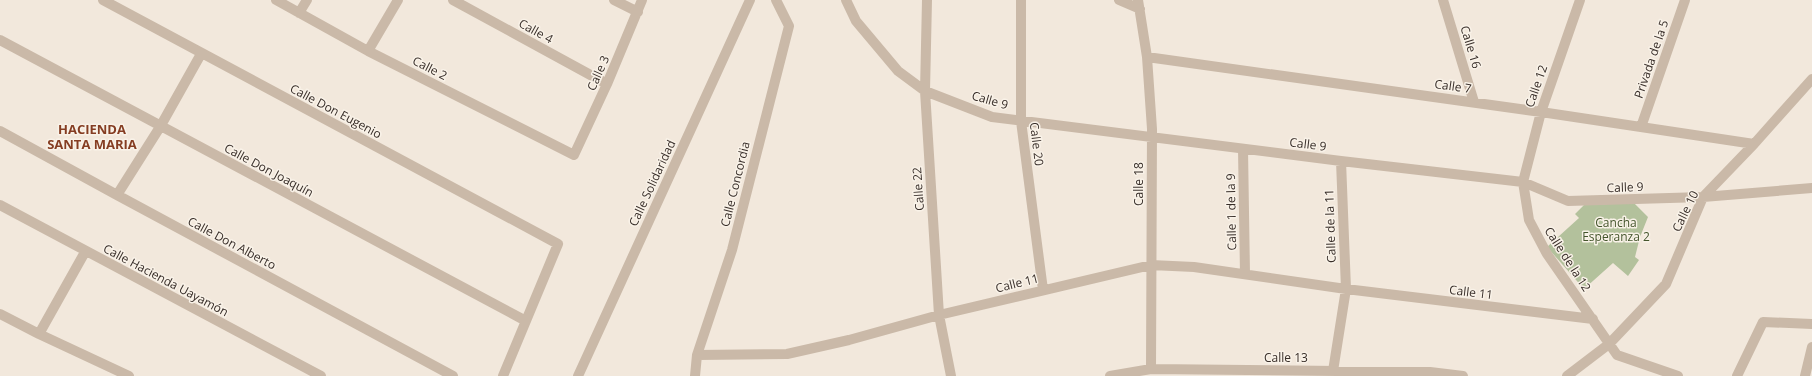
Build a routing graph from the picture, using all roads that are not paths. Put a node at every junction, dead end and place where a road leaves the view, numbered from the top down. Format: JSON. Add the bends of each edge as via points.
{"nodes":[{"id":1,"x":103,"y":0,"type":"edge"},
{"id":2,"x":276,"y":0,"type":"edge"},
{"id":3,"x":307,"y":0,"type":"edge"},
{"id":4,"x":398,"y":0,"type":"edge"},
{"id":5,"x":453,"y":0,"type":"edge"},
{"id":6,"x":614,"y":0,"type":"edge"},
{"id":7,"x":642,"y":0,"type":"edge"},
{"id":8,"x":750,"y":0,"type":"edge"},
{"id":9,"x":776,"y":0,"type":"edge"},
{"id":10,"x":846,"y":0,"type":"edge"},
{"id":11,"x":927,"y":0,"type":"edge"},
{"id":12,"x":1021,"y":0,"type":"edge"},
{"id":13,"x":1119,"y":0,"type":"edge"},
{"id":14,"x":1443,"y":0,"type":"edge"},
{"id":15,"x":1580,"y":0,"type":"edge"},
{"id":16,"x":1685,"y":0,"type":"edge"},
{"id":17,"x":1139,"y":4,"type":"edge"},
{"id":18,"x":638,"y":12,"type":"junction"},
{"id":19,"x":299,"y":13,"type":"junction"},
{"id":20,"x":0,"y":40,"type":"edge"},
{"id":21,"x":368,"y":51,"type":"junction"},
{"id":22,"x":201,"y":54,"type":"junction"},
{"id":23,"x":1147,"y":57,"type":"junction"},
{"id":24,"x":1812,"y":79,"type":"edge"},
{"id":25,"x":607,"y":84,"type":"junction"},
{"id":26,"x":925,"y":91,"type":"junction"},
{"id":27,"x":1474,"y":102,"type":"junction"},
{"id":28,"x":1541,"y":112,"type":"junction"},
{"id":29,"x":1021,"y":121,"type":"junction"},
{"id":30,"x":160,"y":127,"type":"junction"},
{"id":31,"x":1641,"y":127,"type":"junction"},
{"id":32,"x":0,"y":130,"type":"edge"},
{"id":33,"x":1152,"y":137,"type":"junction"},
{"id":34,"x":1754,"y":144,"type":"junction"},
{"id":35,"x":1243,"y":149,"type":"junction"},
{"id":36,"x":574,"y":155,"type":"joint"},
{"id":37,"x":1341,"y":161,"type":"junction"},
{"id":38,"x":1523,"y":182,"type":"junction"},
{"id":39,"x":1812,"y":188,"type":"edge"},
{"id":40,"x":117,"y":195,"type":"junction"},
{"id":41,"x":1703,"y":197,"type":"junction"},
{"id":42,"x":0,"y":205,"type":"edge"},
{"id":43,"x":85,"y":252,"type":"junction"},
{"id":44,"x":1151,"y":265,"type":"junction"},
{"id":45,"x":1245,"y":274,"type":"junction"},
{"id":46,"x":1346,"y":289,"type":"junction"},
{"id":47,"x":1043,"y":290,"type":"junction"},
{"id":48,"x":0,"y":314,"type":"edge"},
{"id":49,"x":939,"y":316,"type":"junction"},
{"id":50,"x":1593,"y":319,"type":"junction"},
{"id":51,"x":526,"y":321,"type":"junction"},
{"id":52,"x":1812,"y":324,"type":"edge"},
{"id":53,"x":38,"y":334,"type":"junction"},
{"id":54,"x":1610,"y":344,"type":"junction"},
{"id":55,"x":1812,"y":347,"type":"edge"},
{"id":56,"x":697,"y":354,"type":"junction"},
{"id":57,"x":1151,"y":370,"type":"junction"},
{"id":58,"x":1333,"y":371,"type":"junction"},
{"id":59,"x":129,"y":376,"type":"edge"},
{"id":60,"x":321,"y":376,"type":"edge"},
{"id":61,"x":453,"y":376,"type":"edge"},
{"id":62,"x":503,"y":376,"type":"edge"},
{"id":63,"x":578,"y":376,"type":"edge"},
{"id":64,"x":696,"y":376,"type":"edge"},
{"id":65,"x":951,"y":376,"type":"edge"},
{"id":66,"x":1110,"y":376,"type":"edge"},
{"id":67,"x":1463,"y":376,"type":"edge"},
{"id":68,"x":1567,"y":376,"type":"edge"},
{"id":69,"x":1678,"y":376,"type":"edge"},
{"id":70,"x":1737,"y":376,"type":"edge"},
{"id":71,"x":1805,"y":376,"type":"edge"}],
"edges":[{"from":1,"to":22,"type":"street","name":"Calle Don Eugenio"},
{"from":2,"to":19,"type":"street","name":"Calle 2"},
{"from":3,"to":19,"type":"street"},
{"from":4,"to":21,"type":"street"},
{"from":5,"to":25,"type":"street","name":"Calle 4"},
{"from":6,"to":18,"type":"street"},
{"from":7,"to":18,"type":"street","name":"Calle 3"},
{"from":8,"to":63,"type":"street","name":"Calle Solidaridad"},
{"from":9,"to":56,"type":"street","name":"Calle Concordia","via":[[789,26],[732,250]]},
{"from":10,"to":26,"type":"street","name":"Calle 9","via":[[856,21],[898,71]]},
{"from":11,"to":26,"type":"street","name":"Calle 22"},
{"from":12,"to":29,"type":"street","name":"Calle 20"},
{"from":13,"to":17,"type":"street"},
{"from":14,"to":27,"type":"street","name":"Calle 16"},
{"from":15,"to":28,"type":"street","name":"Calle 12"},
{"from":16,"to":31,"type":"street","name":"Privada de la 5"},
{"from":17,"to":23,"type":"street","name":"Calle 18"},
{"from":18,"to":25,"type":"street","name":"Calle 3"},
{"from":19,"to":21,"type":"street","name":"Calle 2"},
{"from":20,"to":30,"type":"street","name":"Calle Don Joaquín"},
{"from":21,"to":36,"type":"street","name":"Calle 2"},
{"from":22,"to":30,"type":"street"},
{"from":22,"to":51,"type":"street","name":"Calle Don Eugenio","via":[[558,244]]},
{"from":23,"to":27,"type":"street","name":"Calle 7"},
{"from":23,"to":33,"type":"street","name":"Calle 18"},
{"from":24,"to":34,"type":"street","name":"Calle 10"},
{"from":25,"to":36,"type":"street","name":"Calle 3"},
{"from":26,"to":29,"type":"street","name":"Calle 9","via":[[992,117]]},
{"from":26,"to":49,"type":"street","name":"Calle 22"},
{"from":27,"to":28,"type":"street","name":"Calle 7"},
{"from":28,"to":31,"type":"street","name":"Calle 7"},
{"from":28,"to":38,"type":"street","name":"Calle 12"},
{"from":29,"to":33,"type":"street","name":"Calle 9"},
{"from":29,"to":47,"type":"street","name":"Calle 20"},
{"from":30,"to":40,"type":"street"},
{"from":30,"to":51,"type":"street","name":"Calle Don Joaquín"},
{"from":31,"to":34,"type":"street","name":"Calle 7"},
{"from":32,"to":40,"type":"street","name":"Calle Don Alberto"},
{"from":33,"to":35,"type":"street","name":"Calle 9"},
{"from":33,"to":44,"type":"street","name":"Calle 18"},
{"from":34,"to":41,"type":"street","name":"Calle 10"},
{"from":35,"to":37,"type":"street","name":"Calle 9"},
{"from":35,"to":45,"type":"street","name":"Calle 1 de la 9"},
{"from":37,"to":38,"type":"street","name":"Calle 9"},
{"from":37,"to":46,"type":"street","name":"Calle de la 11"},
{"from":38,"to":41,"type":"street","name":"Calle 9","via":[[1568,201]]},
{"from":38,"to":50,"type":"street","name":"Calle de la 12","via":[[1529,220],[1542,246]]},
{"from":39,"to":41,"type":"street","name":"Calle 9"},
{"from":40,"to":61,"type":"street","name":"Calle Don Alberto"},
{"from":41,"to":54,"type":"street","name":"Calle 10","via":[[1666,284]]},
{"from":42,"to":43,"type":"street","name":"Calle Hacienda Uayamón"},
{"from":43,"to":53,"type":"street"},
{"from":43,"to":60,"type":"street","name":"Calle Hacienda Uayamón"},
{"from":44,"to":45,"type":"street","name":"Calle 11","via":[[1194,267]]},
{"from":44,"to":47,"type":"street","name":"Calle 11"},
{"from":44,"to":57,"type":"street","name":"Calle 18"},
{"from":45,"to":46,"type":"street","name":"Calle 11"},
{"from":46,"to":50,"type":"street","name":"Calle 11"},
{"from":46,"to":58,"type":"street"},
{"from":47,"to":49,"type":"street","name":"Calle 11"},
{"from":48,"to":53,"type":"street"},
{"from":49,"to":56,"type":"street","name":"Calle 11","via":[[787,354]]},
{"from":49,"to":65,"type":"street","name":"Calle 22"},
{"from":50,"to":54,"type":"street","name":"Calle de la 12"},
{"from":51,"to":62,"type":"street"},
{"from":52,"to":70,"type":"street","via":[[1763,322]]},
{"from":53,"to":59,"type":"street"},
{"from":54,"to":68,"type":"street","name":"Calle 10"},
{"from":54,"to":69,"type":"street","via":[[1617,355]]},
{"from":55,"to":71,"type":"street"},
{"from":56,"to":64,"type":"street","name":"Calle Concordia"},
{"from":57,"to":58,"type":"street","name":"Calle 13"},
{"from":57,"to":66,"type":"street","name":"Calle 13"},
{"from":58,"to":67,"type":"street","name":"Calle 13","via":[[1430,372]]}]}
